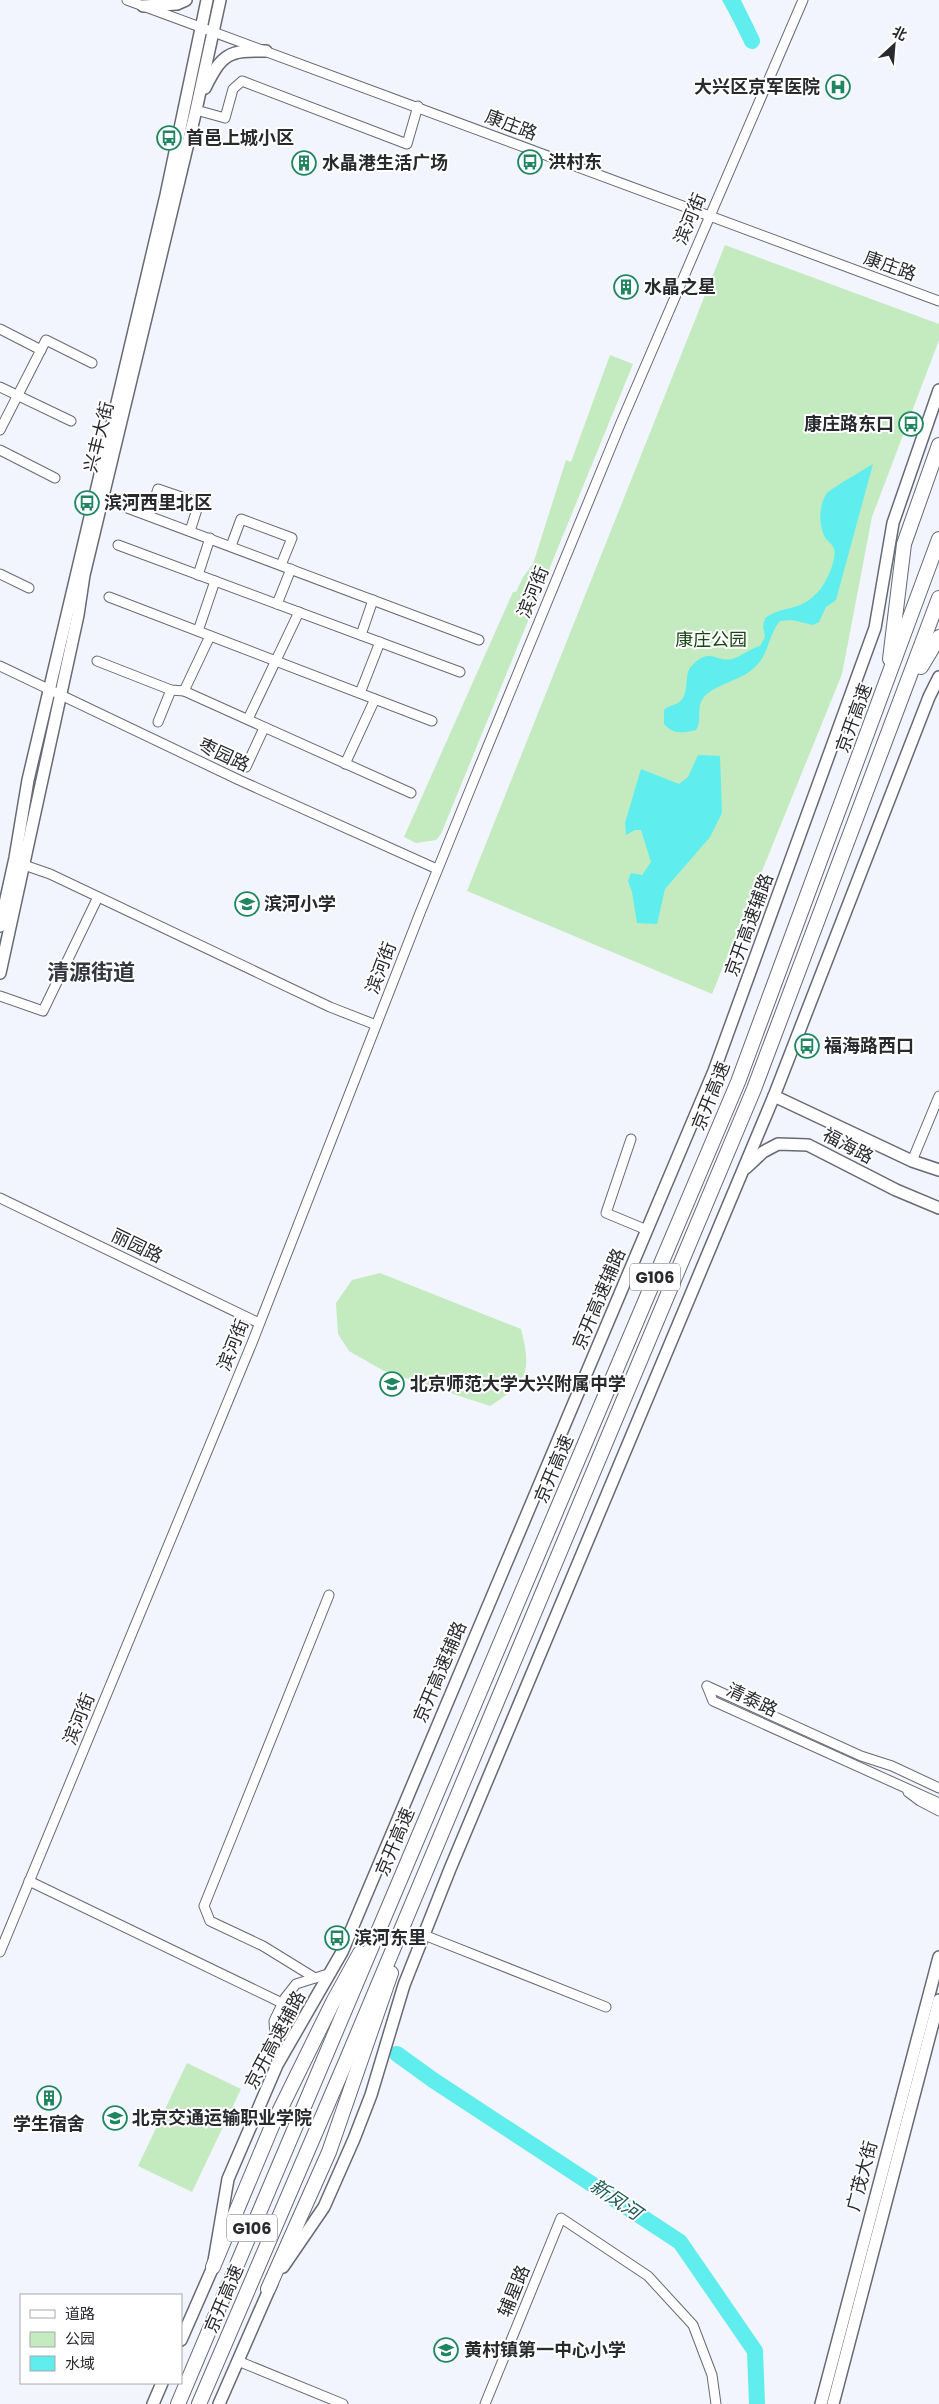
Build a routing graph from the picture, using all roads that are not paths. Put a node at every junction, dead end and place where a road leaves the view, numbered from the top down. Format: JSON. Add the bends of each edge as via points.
{"nodes":[{"id":1,"x":127,"y":0,"type":"edge"},
{"id":2,"x":186,"y":0,"type":"edge"},
{"id":3,"x":207,"y":0,"type":"edge"},
{"id":4,"x":220,"y":0,"type":"edge"},
{"id":5,"x":803,"y":0,"type":"edge"},
{"id":6,"x":143,"y":6,"type":"junction"},
{"id":7,"x":201,"y":28,"type":"junction"},
{"id":8,"x":213,"y":32,"type":"junction"},
{"id":9,"x":266,"y":51,"type":"junction"},
{"id":10,"x":418,"y":106,"type":"junction"},
{"id":11,"x":197,"y":107,"type":"junction"},
{"id":12,"x":709,"y":217,"type":"junction"},
{"id":13,"x":939,"y":301,"type":"edge"},
{"id":14,"x":0,"y":329,"type":"edge"},
{"id":15,"x":41,"y":350,"type":"junction"},
{"id":16,"x":92,"y":363,"type":"dead end"},
{"id":17,"x":0,"y":386,"type":"edge"},
{"id":18,"x":939,"y":390,"type":"edge"},
{"id":19,"x":18,"y":395,"type":"junction"},
{"id":20,"x":71,"y":421,"type":"dead end"},
{"id":21,"x":0,"y":430,"type":"edge"},
{"id":22,"x":939,"y":444,"type":"edge"},
{"id":23,"x":0,"y":450,"type":"edge"},
{"id":24,"x":55,"y":478,"type":"dead end"},
{"id":25,"x":122,"y":506,"type":"dead end"},
{"id":26,"x":149,"y":515,"type":"junction"},
{"id":27,"x":190,"y":531,"type":"junction"},
{"id":28,"x":210,"y":538,"type":"junction"},
{"id":29,"x":939,"y":539,"type":"edge"},
{"id":30,"x":118,"y":545,"type":"dead end"},
{"id":31,"x":231,"y":546,"type":"junction"},
{"id":32,"x":281,"y":565,"type":"junction"},
{"id":33,"x":291,"y":569,"type":"junction"},
{"id":34,"x":0,"y":574,"type":"edge"},
{"id":35,"x":198,"y":575,"type":"junction"},
{"id":36,"x":215,"y":581,"type":"junction"},
{"id":37,"x":29,"y":588,"type":"dead end"},
{"id":38,"x":108,"y":597,"type":"dead end"},
{"id":39,"x":939,"y":598,"type":"edge"},
{"id":40,"x":374,"y":600,"type":"junction"},
{"id":41,"x":277,"y":604,"type":"junction"},
{"id":42,"x":299,"y":612,"type":"junction"},
{"id":43,"x":198,"y":631,"type":"junction"},
{"id":44,"x":361,"y":635,"type":"junction"},
{"id":45,"x":210,"y":636,"type":"junction"},
{"id":46,"x":939,"y":637,"type":"edge"},
{"id":47,"x":480,"y":640,"type":"dead end"},
{"id":48,"x":380,"y":642,"type":"junction"},
{"id":49,"x":97,"y":661,"type":"dead end"},
{"id":50,"x":276,"y":661,"type":"junction"},
{"id":51,"x":0,"y":666,"type":"edge"},
{"id":52,"x":460,"y":672,"type":"dead end"},
{"id":53,"x":939,"y":677,"type":"edge"},
{"id":54,"x":887,"y":683,"type":"junction"},
{"id":55,"x":48,"y":690,"type":"junction"},
{"id":56,"x":171,"y":690,"type":"junction"},
{"id":57,"x":184,"y":691,"type":"junction"},
{"id":58,"x":360,"y":693,"type":"junction"},
{"id":59,"x":904,"y":693,"type":"junction"},
{"id":60,"x":60,"y":696,"type":"junction"},
{"id":61,"x":375,"y":699,"type":"junction"},
{"id":62,"x":248,"y":718,"type":"junction"},
{"id":63,"x":432,"y":721,"type":"dead end"},
{"id":64,"x":158,"y":722,"type":"dead end"},
{"id":65,"x":264,"y":728,"type":"junction"},
{"id":66,"x":345,"y":764,"type":"junction"},
{"id":67,"x":246,"y":767,"type":"dead end"},
{"id":68,"x":411,"y":793,"type":"dead end"},
{"id":69,"x":24,"y":865,"type":"junction"},
{"id":70,"x":437,"y":869,"type":"junction"},
{"id":71,"x":98,"y":897,"type":"junction"},
{"id":72,"x":0,"y":926,"type":"edge"},
{"id":73,"x":0,"y":972,"type":"edge"},
{"id":74,"x":0,"y":996,"type":"edge"},
{"id":75,"x":376,"y":1025,"type":"junction"},
{"id":76,"x":774,"y":1096,"type":"junction"},
{"id":77,"x":939,"y":1096,"type":"edge"},
{"id":78,"x":631,"y":1140,"type":"dead end"},
{"id":79,"x":912,"y":1161,"type":"junction"},
{"id":80,"x":939,"y":1170,"type":"edge"},
{"id":81,"x":743,"y":1171,"type":"junction"},
{"id":82,"x":0,"y":1198,"type":"edge"},
{"id":83,"x":939,"y":1208,"type":"edge"},
{"id":84,"x":647,"y":1230,"type":"junction"},
{"id":85,"x":260,"y":1323,"type":"junction"},
{"id":86,"x":330,"y":1595,"type":"dead end"},
{"id":87,"x":920,"y":1779,"type":"junction"},
{"id":88,"x":896,"y":1783,"type":"junction"},
{"id":89,"x":939,"y":1783,"type":"edge"},
{"id":90,"x":939,"y":1788,"type":"edge"},
{"id":91,"x":939,"y":1802,"type":"edge"},
{"id":92,"x":939,"y":1811,"type":"edge"},
{"id":93,"x":29,"y":1881,"type":"junction"},
{"id":94,"x":424,"y":1935,"type":"junction"},
{"id":95,"x":0,"y":1952,"type":"edge"},
{"id":96,"x":939,"y":1956,"type":"edge"},
{"id":97,"x":331,"y":1973,"type":"junction"},
{"id":98,"x":315,"y":1978,"type":"junction"},
{"id":99,"x":939,"y":2000,"type":"edge"},
{"id":100,"x":340,"y":2003,"type":"junction"},
{"id":101,"x":282,"y":2004,"type":"junction"},
{"id":102,"x":606,"y":2007,"type":"dead end"},
{"id":103,"x":371,"y":2017,"type":"junction"},
{"id":104,"x":277,"y":2065,"type":"junction"},
{"id":105,"x":213,"y":2266,"type":"junction"},
{"id":106,"x":268,"y":2289,"type":"junction"},
{"id":107,"x":182,"y":2338,"type":"edge"},
{"id":108,"x":238,"y":2361,"type":"junction"},
{"id":109,"x":162,"y":2384,"type":"edge"},
{"id":110,"x":153,"y":2404,"type":"edge"},
{"id":111,"x":178,"y":2404,"type":"edge"},
{"id":112,"x":199,"y":2404,"type":"edge"},
{"id":113,"x":219,"y":2404,"type":"edge"},
{"id":114,"x":343,"y":2404,"type":"edge"},
{"id":115,"x":485,"y":2404,"type":"edge"},
{"id":116,"x":716,"y":2404,"type":"edge"},
{"id":117,"x":821,"y":2404,"type":"edge"},
{"id":118,"x":833,"y":2404,"type":"edge"}],
"edges":[{"from":1,"to":6,"type":"street","name":"康庄路"},
{"from":2,"to":6,"type":"main road","via":[[177,4]]},
{"from":3,"to":7,"type":"main road","name":"兴丰大街"},
{"from":4,"to":8,"type":"main road","name":"兴丰大街"},
{"from":5,"to":12,"type":"street","name":"滨河街"},
{"from":6,"to":7,"type":"street","name":"康庄路"},
{"from":7,"to":8,"type":"street","name":"康庄路"},
{"from":7,"to":55,"type":"main road","name":"兴丰大街","via":[[166,194]]},
{"from":8,"to":9,"type":"street","name":"康庄路"},
{"from":8,"to":11,"type":"main road","name":"兴丰大街"},
{"from":9,"to":10,"type":"street","name":"康庄路"},
{"from":9,"to":11,"type":"main road","via":[[240,50],[229,56],[215,68]]},
{"from":10,"to":11,"type":"street","via":[[407,144],[242,81],[233,89],[225,118]]},
{"from":10,"to":12,"type":"street","name":"康庄路"},
{"from":11,"to":60,"type":"main road","name":"兴丰大街","via":[[84,575]]},
{"from":12,"to":13,"type":"street","name":"康庄路"},
{"from":12,"to":70,"type":"street","name":"滨河街"},
{"from":14,"to":15,"type":"street"},
{"from":15,"to":16,"type":"street","via":[[46,340]]},
{"from":15,"to":19,"type":"street"},
{"from":17,"to":19,"type":"street"},
{"from":18,"to":84,"type":"main road","name":"京开高速辅路","via":[[892,523],[875,628],[856,685],[714,1071]]},
{"from":19,"to":20,"type":"street"},
{"from":19,"to":21,"type":"street"},
{"from":22,"to":54,"type":"highway","via":[[904,544]]},
{"from":23,"to":24,"type":"street"},
{"from":25,"to":26,"type":"street"},
{"from":26,"to":27,"type":"street"},
{"from":26,"to":27,"type":"street","via":[[158,489],[199,504]]},
{"from":27,"to":28,"type":"street"},
{"from":28,"to":31,"type":"street"},
{"from":28,"to":35,"type":"street"},
{"from":29,"to":54,"type":"highway","name":"京开高速","number":"G106"},
{"from":30,"to":35,"type":"street"},
{"from":31,"to":32,"type":"street"},
{"from":31,"to":32,"type":"street","via":[[240,519],[292,538]]},
{"from":32,"to":33,"type":"street"},
{"from":33,"to":40,"type":"street"},
{"from":33,"to":41,"type":"street"},
{"from":34,"to":37,"type":"street"},
{"from":35,"to":36,"type":"street"},
{"from":36,"to":41,"type":"street"},
{"from":36,"to":43,"type":"street"},
{"from":38,"to":43,"type":"street"},
{"from":39,"to":59,"type":"highway","name":"京开高速","number":"G106"},
{"from":40,"to":44,"type":"street"},
{"from":40,"to":47,"type":"street"},
{"from":41,"to":42,"type":"street"},
{"from":42,"to":44,"type":"street"},
{"from":42,"to":50,"type":"street"},
{"from":43,"to":45,"type":"street"},
{"from":44,"to":48,"type":"street"},
{"from":45,"to":50,"type":"street"},
{"from":45,"to":57,"type":"street"},
{"from":46,"to":59,"type":"highway"},
{"from":48,"to":52,"type":"street"},
{"from":48,"to":58,"type":"street"},
{"from":49,"to":56,"type":"street"},
{"from":50,"to":58,"type":"street"},
{"from":50,"to":62,"type":"street"},
{"from":51,"to":55,"type":"street","name":"枣园路"},
{"from":53,"to":76,"type":"main road"},
{"from":54,"to":100,"type":"highway","name":"京开高速","number":"G106","via":[[738,1082],[397,1887]]},
{"from":55,"to":60,"type":"street","name":"枣园路"},
{"from":55,"to":72,"type":"main road","name":"兴丰大街"},
{"from":56,"to":57,"type":"street"},
{"from":56,"to":64,"type":"street"},
{"from":57,"to":62,"type":"street"},
{"from":58,"to":61,"type":"street"},
{"from":59,"to":103,"type":"highway","name":"京开高速","number":"G106","via":[[754,1089],[416,1896]]},
{"from":60,"to":69,"type":"main road","name":"兴丰大街"},
{"from":60,"to":70,"type":"street","name":"枣园路"},
{"from":61,"to":63,"type":"street"},
{"from":61,"to":66,"type":"street"},
{"from":62,"to":65,"type":"street"},
{"from":65,"to":66,"type":"street"},
{"from":65,"to":67,"type":"street"},
{"from":66,"to":68,"type":"street"},
{"from":69,"to":71,"type":"street"},
{"from":69,"to":73,"type":"main road","name":"兴丰大街"},
{"from":70,"to":75,"type":"street","name":"滨河街"},
{"from":71,"to":74,"type":"street","via":[[44,1011]]},
{"from":71,"to":75,"type":"street","via":[[330,1007]]},
{"from":75,"to":85,"type":"street","name":"滨河街"},
{"from":76,"to":79,"type":"main road","name":"福海路"},
{"from":76,"to":81,"type":"main road"},
{"from":77,"to":79,"type":"street"},
{"from":78,"to":84,"type":"street","via":[[606,1213]]},
{"from":79,"to":80,"type":"main road","name":"福海路"},
{"from":81,"to":83,"type":"main road","name":"福海路","via":[[763,1152],[778,1144],[808,1144],[896,1190]]},
{"from":81,"to":94,"type":"main road"},
{"from":82,"to":85,"type":"street","name":"丽园路"},
{"from":84,"to":97,"type":"main road","name":"京开高速辅路"},
{"from":85,"to":93,"type":"street","name":"滨河街"},
{"from":86,"to":98,"type":"street","via":[[204,1906],[210,1921],[263,1946]]},
{"from":87,"to":88,"type":"street","name":"清泰路","via":[[861,1756],[707,1686],[713,1701]]},
{"from":87,"to":89,"type":"street"},
{"from":87,"to":90,"type":"street","name":"清泰路"},
{"from":88,"to":91,"type":"street","name":"清泰路"},
{"from":88,"to":92,"type":"street","via":[[920,1802]]},
{"from":93,"to":95,"type":"street","name":"滨河街"},
{"from":93,"to":101,"type":"street"},
{"from":94,"to":102,"type":"street"},
{"from":94,"to":106,"type":"main road","via":[[404,1985],[354,2139],[324,2207]]},
{"from":96,"to":117,"type":"main road","name":"广茂大街"},
{"from":97,"to":98,"type":"street"},
{"from":97,"to":104,"type":"main road","name":"京开高速辅路"},
{"from":98,"to":101,"type":"street","via":[[296,1984]]},
{"from":99,"to":118,"type":"main road","name":"广茂大街"},
{"from":100,"to":105,"type":"highway","via":[[311,2046],[272,2126]]},
{"from":100,"to":111,"type":"highway","name":"京开高速","number":"G106","via":[[326,2052]]},
{"from":101,"to":104,"type":"street","via":[[274,2021]]},
{"from":103,"to":106,"type":"highway","via":[[360,2067],[329,2152]]},
{"from":103,"to":112,"type":"highway","name":"京开高速","number":"G106","via":[[347,2059]]},
{"from":104,"to":105,"type":"main road","name":"京开高速辅路","via":[[228,2179]]},
{"from":105,"to":107,"type":"main road","name":"京开高速辅路"},
{"from":106,"to":108,"type":"main road"},
{"from":108,"to":113,"type":"main road"},
{"from":108,"to":114,"type":"street"},
{"from":109,"to":110,"type":"main road"},
{"from":115,"to":116,"type":"street","name":"辅星路","via":[[561,2218],[648,2276],[693,2325],[712,2375]]}]}
